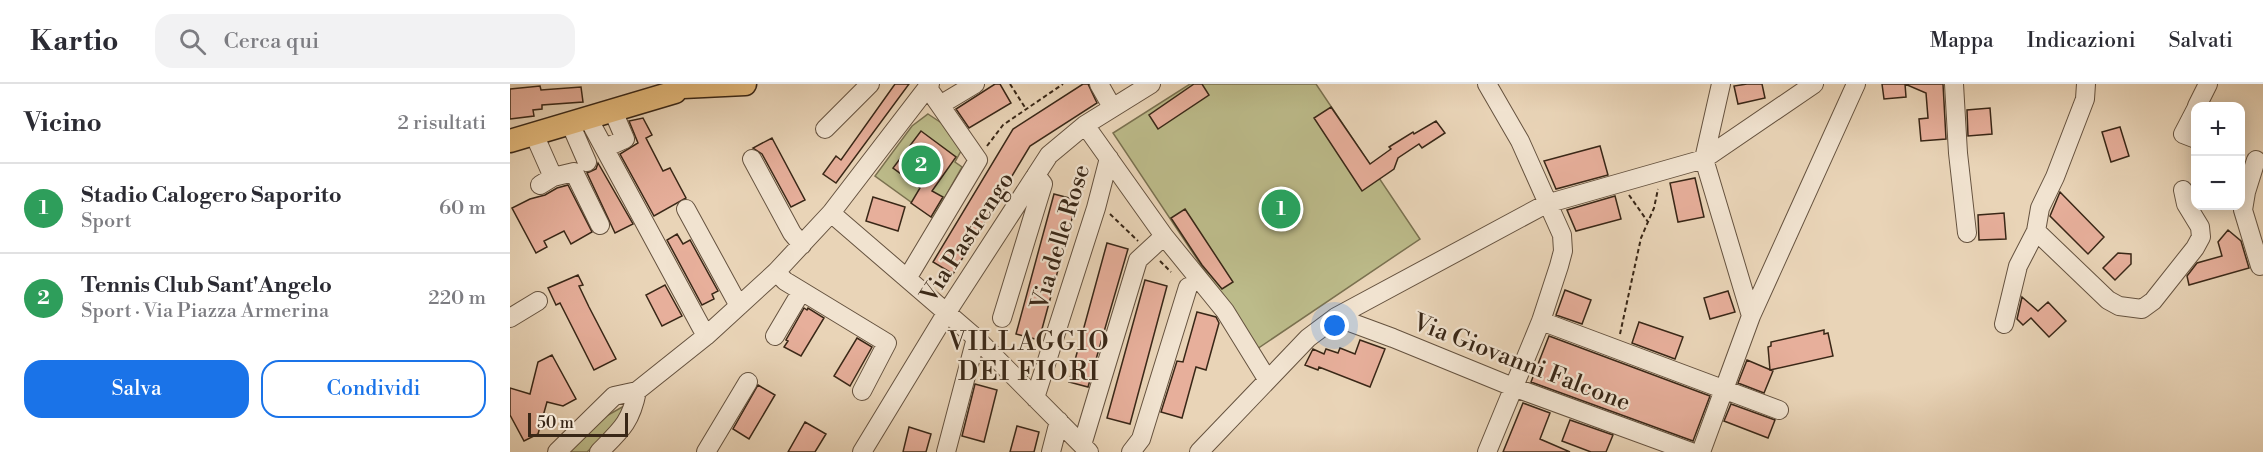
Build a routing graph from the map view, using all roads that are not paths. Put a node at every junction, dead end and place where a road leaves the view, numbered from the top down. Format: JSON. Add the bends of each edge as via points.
{"nodes":[{"id":1,"x":745,"y":84,"type":"edge"},
{"id":2,"x":870,"y":84,"type":"edge"},
{"id":3,"x":975,"y":84,"type":"edge"},
{"id":4,"x":1099,"y":84,"type":"edge"},
{"id":5,"x":1151,"y":84,"type":"edge"},
{"id":6,"x":1487,"y":84,"type":"edge"},
{"id":7,"x":1721,"y":84,"type":"edge"},
{"id":8,"x":1814,"y":84,"type":"edge"},
{"id":9,"x":1856,"y":84,"type":"edge"},
{"id":10,"x":1954,"y":84,"type":"edge"},
{"id":11,"x":2086,"y":84,"type":"edge"},
{"id":12,"x":2208,"y":84,"type":"edge"},
{"id":13,"x":676,"y":86,"type":"edge"},
{"id":14,"x":929,"y":86,"type":"edge"},
{"id":15,"x":2199,"y":102,"type":"edge"},
{"id":16,"x":940,"y":105,"type":"junction"},
{"id":17,"x":1112,"y":107,"type":"junction"},
{"id":18,"x":613,"y":111,"type":"junction"},
{"id":19,"x":579,"y":121,"type":"junction"},
{"id":20,"x":1085,"y":125,"type":"junction"},
{"id":21,"x":825,"y":129,"type":"dead end"},
{"id":22,"x":534,"y":134,"type":"junction"},
{"id":23,"x":510,"y":141,"type":"edge"},
{"id":24,"x":605,"y":148,"type":"junction"},
{"id":25,"x":1109,"y":158,"type":"junction"},
{"id":26,"x":752,"y":159,"type":"dead end"},
{"id":27,"x":1704,"y":159,"type":"junction"},
{"id":28,"x":2253,"y":159,"type":"edge"},
{"id":29,"x":587,"y":162,"type":"dead end"},
{"id":30,"x":1036,"y":176,"type":"junction"},
{"id":31,"x":2183,"y":190,"type":"dead end"},
{"id":32,"x":1546,"y":204,"type":"junction"},
{"id":33,"x":686,"y":209,"type":"dead end"},
{"id":34,"x":831,"y":213,"type":"junction"},
{"id":35,"x":600,"y":225,"type":"dead end"},
{"id":36,"x":2036,"y":231,"type":"junction"},
{"id":37,"x":1967,"y":233,"type":"dead end"},
{"id":38,"x":1164,"y":236,"type":"junction"},
{"id":39,"x":802,"y":245,"type":"junction"},
{"id":40,"x":2260,"y":266,"type":"dead end"},
{"id":41,"x":776,"y":272,"type":"junction"},
{"id":42,"x":908,"y":277,"type":"junction"},
{"id":43,"x":1188,"y":287,"type":"dead end"},
{"id":44,"x":801,"y":292,"type":"junction"},
{"id":45,"x":538,"y":301,"type":"dead end"},
{"id":46,"x":739,"y":306,"type":"junction"},
{"id":47,"x":947,"y":312,"type":"junction"},
{"id":48,"x":1751,"y":316,"type":"junction"},
{"id":49,"x":1336,"y":317,"type":"junction"},
{"id":50,"x":510,"y":318,"type":"edge"},
{"id":51,"x":1002,"y":318,"type":"dead end"},
{"id":52,"x":1541,"y":321,"type":"junction"},
{"id":53,"x":2004,"y":324,"type":"dead end"},
{"id":54,"x":706,"y":336,"type":"junction"},
{"id":55,"x":775,"y":336,"type":"dead end"},
{"id":56,"x":976,"y":338,"type":"junction"},
{"id":57,"x":1267,"y":379,"type":"junction"},
{"id":58,"x":748,"y":382,"type":"dead end"},
{"id":59,"x":1514,"y":387,"type":"junction"},
{"id":60,"x":1724,"y":388,"type":"junction"},
{"id":61,"x":862,"y":390,"type":"dead end"},
{"id":62,"x":637,"y":391,"type":"junction"},
{"id":63,"x":1035,"y":398,"type":"junction"},
{"id":64,"x":1779,"y":410,"type":"dead end"},
{"id":65,"x":1059,"y":421,"type":"junction"},
{"id":66,"x":1665,"y":448,"type":"edge"},
{"id":67,"x":1085,"y":449,"type":"edge"},
{"id":68,"x":557,"y":452,"type":"edge"},
{"id":69,"x":599,"y":452,"type":"edge"},
{"id":70,"x":706,"y":452,"type":"edge"},
{"id":71,"x":862,"y":452,"type":"edge"},
{"id":72,"x":946,"y":452,"type":"edge"},
{"id":73,"x":1051,"y":452,"type":"edge"},
{"id":74,"x":1131,"y":452,"type":"edge"},
{"id":75,"x":1199,"y":452,"type":"edge"},
{"id":76,"x":1487,"y":452,"type":"edge"},
{"id":77,"x":1691,"y":452,"type":"edge"},
{"id":78,"x":1701,"y":452,"type":"edge"}],
"edges":[{"from":1,"to":13,"type":"main road"},
{"from":2,"to":21,"type":"street"},
{"from":3,"to":16,"type":"street"},
{"from":4,"to":17,"type":"street"},
{"from":5,"to":17,"type":"street","name":"Via Pastrengo"},
{"from":6,"to":32,"type":"street","via":[[1520,141]]},
{"from":7,"to":27,"type":"street"},
{"from":8,"to":27,"type":"street"},
{"from":9,"to":48,"type":"street"},
{"from":10,"to":37,"type":"street"},
{"from":11,"to":36,"type":"street","via":[[2085,99],[2040,208]]},
{"from":12,"to":15,"type":"street"},
{"from":13,"to":18,"type":"main road"},
{"from":14,"to":16,"type":"street"},
{"from":14,"to":34,"type":"street"},
{"from":16,"to":42,"type":"street","via":[[978,160]]},
{"from":17,"to":20,"type":"street","name":"Via Pastrengo"},
{"from":18,"to":19,"type":"main road"},
{"from":18,"to":24,"type":"street","via":[[625,139]]},
{"from":19,"to":22,"type":"main road"},
{"from":19,"to":24,"type":"street"},
{"from":19,"to":29,"type":"street"},
{"from":20,"to":25,"type":"street"},
{"from":20,"to":30,"type":"street","name":"Via Pastrengo","via":[[1048,155]]},
{"from":22,"to":23,"type":"main road"},
{"from":22,"to":35,"type":"street","via":[[546,181],[574,172]]},
{"from":24,"to":54,"type":"street"},
{"from":25,"to":38,"type":"street"},
{"from":25,"to":63,"type":"street","name":"Via delle Rose"},
{"from":26,"to":39,"type":"street"},
{"from":27,"to":32,"type":"street"},
{"from":27,"to":48,"type":"street"},
{"from":28,"to":40,"type":"street","via":[[2243,210]]},
{"from":30,"to":47,"type":"street","name":"Via Pastrengo"},
{"from":30,"to":51,"type":"street","via":[[1043,184]]},
{"from":31,"to":36,"type":"street","via":[[2201,237],[2153,301],[2142,309],[2108,300]]},
{"from":32,"to":49,"type":"street"},
{"from":32,"to":52,"type":"street","via":[[1562,235],[1563,251]]},
{"from":33,"to":46,"type":"street"},
{"from":34,"to":39,"type":"street"},
{"from":34,"to":42,"type":"street"},
{"from":36,"to":53,"type":"street","via":[[2018,266]]},
{"from":38,"to":57,"type":"street","via":[[1225,311]]},
{"from":38,"to":67,"type":"street","via":[[1138,260]]},
{"from":39,"to":41,"type":"street"},
{"from":41,"to":44,"type":"street"},
{"from":41,"to":46,"type":"street"},
{"from":42,"to":47,"type":"street"},
{"from":43,"to":74,"type":"street","via":[[1141,439]]},
{"from":44,"to":55,"type":"street"},
{"from":44,"to":61,"type":"street","via":[[887,343]]},
{"from":45,"to":50,"type":"street"},
{"from":46,"to":54,"type":"street"},
{"from":47,"to":56,"type":"street"},
{"from":47,"to":71,"type":"street","name":"Via Pastrengo"},
{"from":48,"to":60,"type":"street"},
{"from":49,"to":57,"type":"street","via":[[1308,338]]},
{"from":49,"to":59,"type":"street","name":"Via Giovanni Falcone"},
{"from":52,"to":59,"type":"street"},
{"from":52,"to":60,"type":"street"},
{"from":54,"to":62,"type":"street"},
{"from":56,"to":63,"type":"street"},
{"from":56,"to":72,"type":"street"},
{"from":57,"to":75,"type":"street"},
{"from":58,"to":70,"type":"street"},
{"from":59,"to":66,"type":"street","name":"Via Giovanni Falcone"},
{"from":59,"to":76,"type":"street"},
{"from":60,"to":64,"type":"street"},
{"from":60,"to":78,"type":"street"},
{"from":62,"to":68,"type":"street","via":[[614,396]]},
{"from":62,"to":69,"type":"street","via":[[633,412]]},
{"from":63,"to":65,"type":"street"},
{"from":65,"to":67,"type":"street"},
{"from":65,"to":73,"type":"street"},
{"from":66,"to":77,"type":"street","name":"Via Giovanni Falcone"}]}
